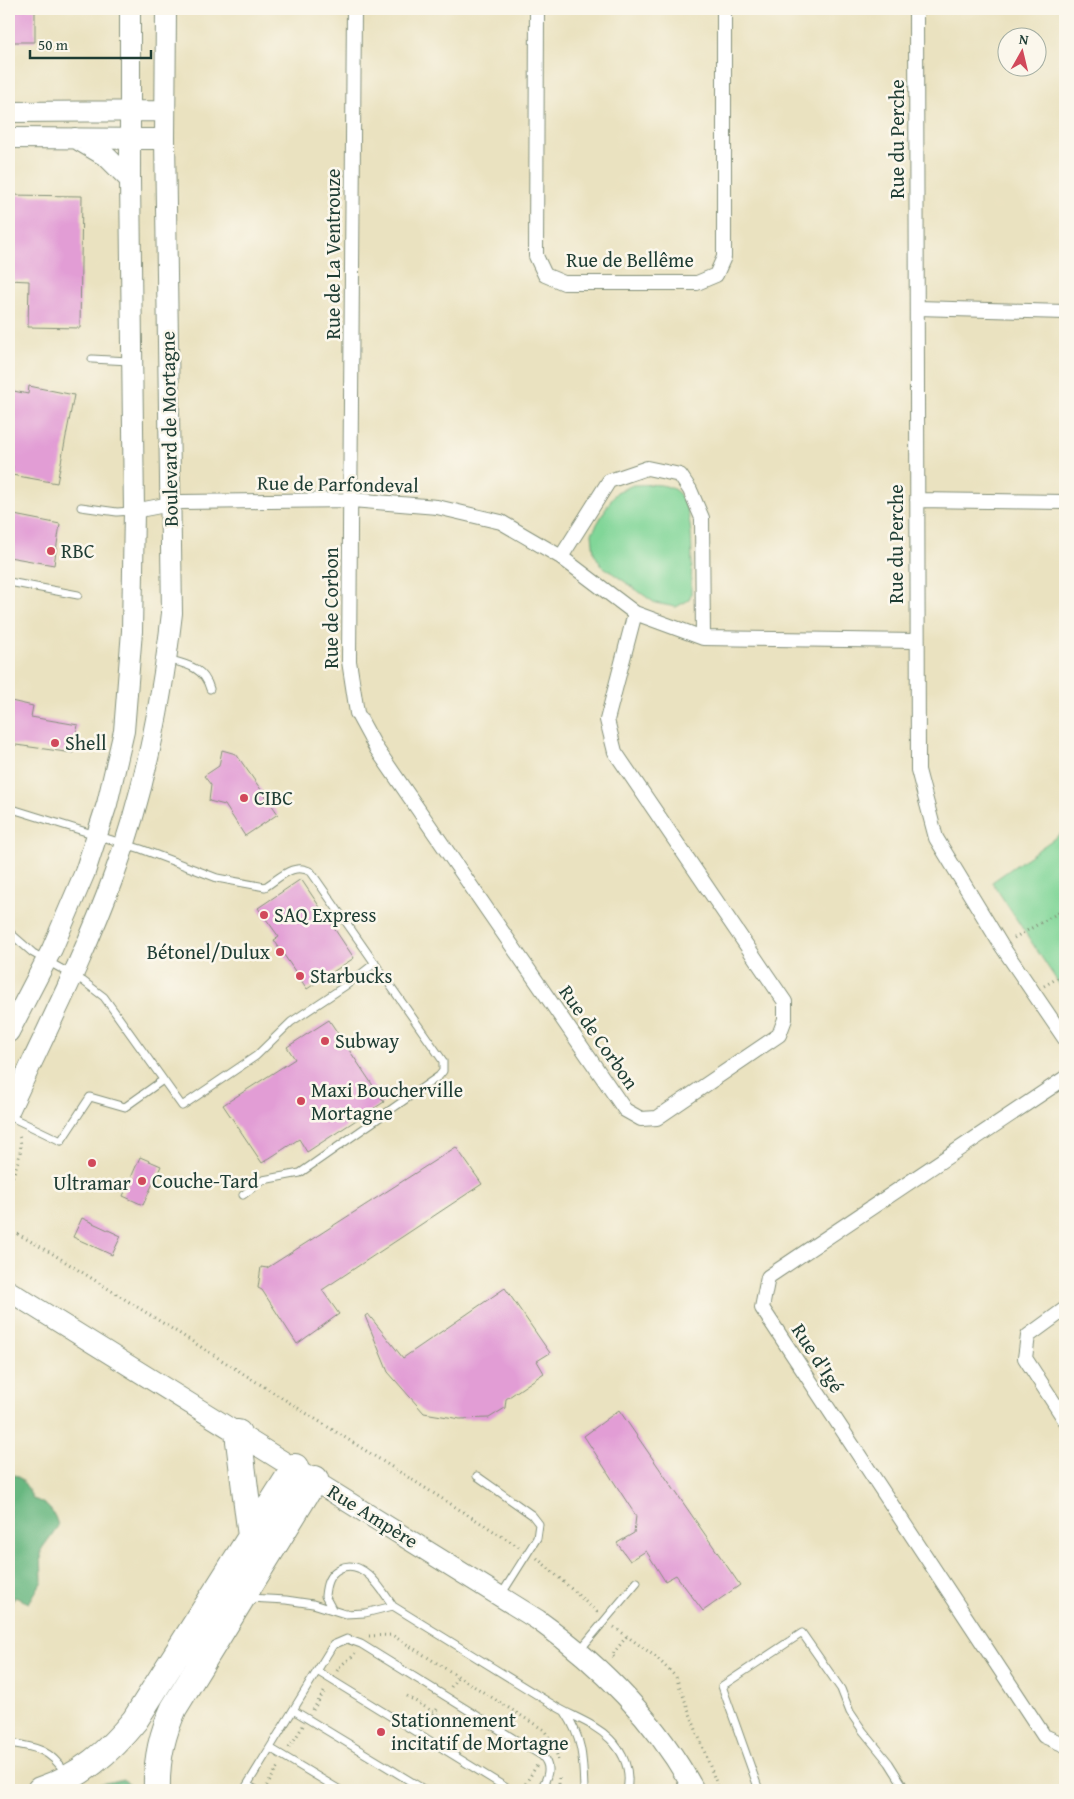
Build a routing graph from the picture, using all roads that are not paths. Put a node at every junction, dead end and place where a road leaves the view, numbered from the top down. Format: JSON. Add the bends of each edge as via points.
{"nodes":[{"id":1,"x":130,"y":9,"type":"edge"},
{"id":2,"x":166,"y":9,"type":"edge"},
{"id":3,"x":354,"y":9,"type":"edge"},
{"id":4,"x":537,"y":9,"type":"edge"},
{"id":5,"x":724,"y":9,"type":"edge"},
{"id":6,"x":916,"y":9,"type":"edge"},
{"id":7,"x":164,"y":111,"type":"junction"},
{"id":8,"x":18,"y":112,"type":"edge"},
{"id":9,"x":129,"y":112,"type":"junction"},
{"id":10,"x":73,"y":137,"type":"junction"},
{"id":11,"x":9,"y":138,"type":"edge"},
{"id":12,"x":29,"y":138,"type":"junction"},
{"id":13,"x":130,"y":138,"type":"junction"},
{"id":14,"x":165,"y":139,"type":"junction"},
{"id":15,"x":130,"y":180,"type":"junction"},
{"id":16,"x":917,"y":308,"type":"junction"},
{"id":17,"x":1065,"y":312,"type":"edge"},
{"id":18,"x":92,"y":359,"type":"dead end"},
{"id":19,"x":132,"y":362,"type":"junction"},
{"id":20,"x":352,"y":500,"type":"junction"},
{"id":21,"x":916,"y":500,"type":"junction"},
{"id":22,"x":171,"y":502,"type":"junction"},
{"id":23,"x":1065,"y":502,"type":"edge"},
{"id":24,"x":81,"y":507,"type":"dead end"},
{"id":25,"x":134,"y":511,"type":"junction"},
{"id":26,"x":561,"y":557,"type":"junction"},
{"id":27,"x":9,"y":582,"type":"edge"},
{"id":28,"x":78,"y":595,"type":"dead end"},
{"id":29,"x":635,"y":612,"type":"junction"},
{"id":30,"x":703,"y":638,"type":"junction"},
{"id":31,"x":916,"y":642,"type":"junction"},
{"id":32,"x":167,"y":659,"type":"junction"},
{"id":33,"x":210,"y":689,"type":"dead end"},
{"id":34,"x":9,"y":808,"type":"edge"},
{"id":35,"x":98,"y":836,"type":"junction"},
{"id":36,"x":125,"y":844,"type":"junction"},
{"id":37,"x":9,"y":932,"type":"edge"},
{"id":38,"x":46,"y":960,"type":"junction"},
{"id":39,"x":374,"y":963,"type":"junction"},
{"id":40,"x":72,"y":975,"type":"junction"},
{"id":41,"x":9,"y":1032,"type":"edge"},
{"id":42,"x":1065,"y":1039,"type":"edge"},
{"id":43,"x":1065,"y":1078,"type":"edge"},
{"id":44,"x":163,"y":1080,"type":"junction"},
{"id":45,"x":9,"y":1111,"type":"edge"},
{"id":46,"x":9,"y":1116,"type":"edge"},
{"id":47,"x":244,"y":1195,"type":"dead end"},
{"id":48,"x":9,"y":1291,"type":"edge"},
{"id":49,"x":18,"y":1302,"type":"edge"},
{"id":50,"x":1065,"y":1309,"type":"edge"},
{"id":51,"x":1065,"y":1420,"type":"edge"},
{"id":52,"x":238,"y":1433,"type":"junction"},
{"id":53,"x":305,"y":1473,"type":"junction"},
{"id":54,"x":477,"y":1476,"type":"dead end"},
{"id":55,"x":251,"y":1536,"type":"junction"},
{"id":56,"x":637,"y":1582,"type":"dead end"},
{"id":57,"x":500,"y":1595,"type":"junction"},
{"id":58,"x":242,"y":1598,"type":"junction"},
{"id":59,"x":393,"y":1606,"type":"junction"},
{"id":60,"x":332,"y":1609,"type":"junction"},
{"id":61,"x":579,"y":1651,"type":"junction"},
{"id":62,"x":317,"y":1672,"type":"junction"},
{"id":63,"x":293,"y":1710,"type":"junction"},
{"id":64,"x":565,"y":1712,"type":"junction"},
{"id":65,"x":9,"y":1744,"type":"edge"},
{"id":66,"x":1065,"y":1745,"type":"edge"},
{"id":67,"x":270,"y":1748,"type":"junction"},
{"id":68,"x":69,"y":1778,"type":"junction"},
{"id":69,"x":245,"y":1788,"type":"edge"},
{"id":70,"x":40,"y":1790,"type":"edge"},
{"id":71,"x":157,"y":1790,"type":"edge"},
{"id":72,"x":256,"y":1790,"type":"edge"},
{"id":73,"x":340,"y":1790,"type":"edge"},
{"id":74,"x":425,"y":1790,"type":"edge"},
{"id":75,"x":510,"y":1790,"type":"edge"},
{"id":76,"x":540,"y":1790,"type":"edge"},
{"id":77,"x":584,"y":1790,"type":"edge"},
{"id":78,"x":627,"y":1790,"type":"edge"},
{"id":79,"x":694,"y":1790,"type":"edge"},
{"id":80,"x":759,"y":1790,"type":"edge"},
{"id":81,"x":906,"y":1790,"type":"edge"}],
"edges":[{"from":1,"to":9,"type":"main road","name":"Boulevard de Mortagne"},
{"from":2,"to":7,"type":"main road","name":"Boulevard de Mortagne"},
{"from":3,"to":20,"type":"street","name":"Rue de La Ventrouze"},
{"from":4,"to":5,"type":"street","name":"Rue de Bellême","via":[[536,256],[544,275],[564,283],[697,283],[716,275],[724,257]]},
{"from":6,"to":16,"type":"street","name":"Rue du Perche"},
{"from":7,"to":9,"type":"main road"},
{"from":7,"to":14,"type":"main road","name":"Boulevard de Mortagne"},
{"from":8,"to":9,"type":"main road"},
{"from":8,"to":12,"type":"main road"},
{"from":9,"to":13,"type":"main road","name":"Boulevard de Mortagne"},
{"from":10,"to":12,"type":"main road"},
{"from":10,"to":13,"type":"main road"},
{"from":10,"to":15,"type":"main road","via":[[107,157]]},
{"from":11,"to":12,"type":"main road"},
{"from":13,"to":14,"type":"main road"},
{"from":13,"to":15,"type":"main road","name":"Boulevard de Mortagne"},
{"from":14,"to":22,"type":"main road","name":"Boulevard de Mortagne"},
{"from":15,"to":19,"type":"main road","name":"Boulevard de Mortagne"},
{"from":16,"to":17,"type":"street"},
{"from":16,"to":21,"type":"street","name":"Rue du Perche"},
{"from":18,"to":19,"type":"lane"},
{"from":19,"to":25,"type":"main road","name":"Boulevard de Mortagne"},
{"from":20,"to":22,"type":"street","name":"Rue de Parfondeval"},
{"from":20,"to":26,"type":"street","name":"Rue de Parfondeval","via":[[438,507],[501,522]]},
{"from":20,"to":29,"type":"street","name":"Rue de Corbon","via":[[349,661],[358,713],[376,748],[624,1110],[641,1119],[657,1118],[779,1035],[785,1019],[785,1002],[615,752],[607,720]]},
{"from":21,"to":23,"type":"street"},
{"from":21,"to":31,"type":"street","name":"Rue du Perche"},
{"from":22,"to":25,"type":"street","name":"Rue de Parfondeval"},
{"from":22,"to":32,"type":"main road","name":"Boulevard de Mortagne","via":[[172,613]]},
{"from":24,"to":25,"type":"lane"},
{"from":25,"to":35,"type":"main road","name":"Boulevard de Mortagne","via":[[132,631],[124,731]]},
{"from":26,"to":29,"type":"street","name":"Rue de Parfondeval"},
{"from":26,"to":30,"type":"street","via":[[609,481],[647,468],[680,476],[702,518]]},
{"from":27,"to":28,"type":"lane"},
{"from":29,"to":30,"type":"street","name":"Rue de Parfondeval"},
{"from":30,"to":31,"type":"street","name":"Rue de Parfondeval"},
{"from":31,"to":42,"type":"street","name":"Rue du Perche","via":[[918,770],[936,838],[1001,945]]},
{"from":32,"to":33,"type":"lane","via":[[194,666],[208,680]]},
{"from":32,"to":36,"type":"main road","name":"Boulevard de Mortagne","via":[[158,718]]},
{"from":34,"to":35,"type":"lane"},
{"from":35,"to":36,"type":"lane"},
{"from":35,"to":38,"type":"main road","name":"Boulevard de Mortagne","via":[[76,896]]},
{"from":36,"to":39,"type":"lane","via":[[217,878],[259,886],[265,886],[295,867],[303,867],[311,872]]},
{"from":36,"to":40,"type":"main road","name":"Boulevard de Mortagne"},
{"from":37,"to":38,"type":"lane"},
{"from":38,"to":40,"type":"lane"},
{"from":38,"to":41,"type":"main road","name":"Boulevard de Mortagne"},
{"from":39,"to":44,"type":"lane","via":[[291,1022],[256,1056],[182,1106]]},
{"from":39,"to":47,"type":"lane","via":[[443,1061],[443,1071],[300,1173],[264,1180]]},
{"from":40,"to":44,"type":"lane","via":[[104,997]]},
{"from":40,"to":45,"type":"main road","name":"Boulevard de Mortagne"},
{"from":43,"to":66,"type":"street","name":"Rue d'Igé","via":[[768,1277],[762,1308],[1044,1736]]},
{"from":44,"to":46,"type":"lane","via":[[125,1107],[90,1097],[61,1141]]},
{"from":48,"to":49,"type":"main road","name":"Rue Ampère"},
{"from":49,"to":52,"type":"main road","name":"Rue Ampère"},
{"from":50,"to":51,"type":"street","via":[[1028,1336],[1025,1358]]},
{"from":52,"to":53,"type":"main road","name":"Rue Ampère"},
{"from":52,"to":55,"type":"highway"},
{"from":53,"to":55,"type":"highway"},
{"from":53,"to":57,"type":"main road","name":"Rue Ampère"},
{"from":53,"to":58,"type":"highway"},
{"from":54,"to":57,"type":"lane","via":[[539,1524],[537,1538]]},
{"from":55,"to":68,"type":"highway","via":[[135,1720],[107,1751]]},
{"from":56,"to":61,"type":"lane"},
{"from":57,"to":61,"type":"main road","name":"Rue Ampère"},
{"from":58,"to":60,"type":"lane","via":[[286,1600]]},
{"from":58,"to":71,"type":"highway","via":[[174,1708],[159,1755]]},
{"from":59,"to":60,"type":"lane","via":[[353,1614],[338,1613]]},
{"from":59,"to":60,"type":"lane","via":[[363,1570],[349,1566],[336,1570],[328,1581],[325,1596]]},
{"from":59,"to":64,"type":"lane"},
{"from":61,"to":79,"type":"main road","name":"Rue Ampère","via":[[626,1695],[652,1726]]},
{"from":62,"to":63,"type":"lane"},
{"from":62,"to":75,"type":"lane"},
{"from":62,"to":76,"type":"lane","via":[[333,1645],[343,1639],[354,1640],[542,1756],[549,1769]]},
{"from":63,"to":67,"type":"lane"},
{"from":63,"to":74,"type":"lane"},
{"from":64,"to":77,"type":"lane","via":[[581,1742]]},
{"from":64,"to":78,"type":"lane","via":[[598,1729],[616,1746],[628,1769]]},
{"from":65,"to":68,"type":"lane","via":[[52,1755]]},
{"from":67,"to":69,"type":"lane"},
{"from":67,"to":73,"type":"lane"},
{"from":68,"to":70,"type":"highway"},
{"from":69,"to":72,"type":"lane"},
{"from":80,"to":81,"type":"lane","via":[[722,1686],[802,1633],[840,1689],[859,1725]]}]}
